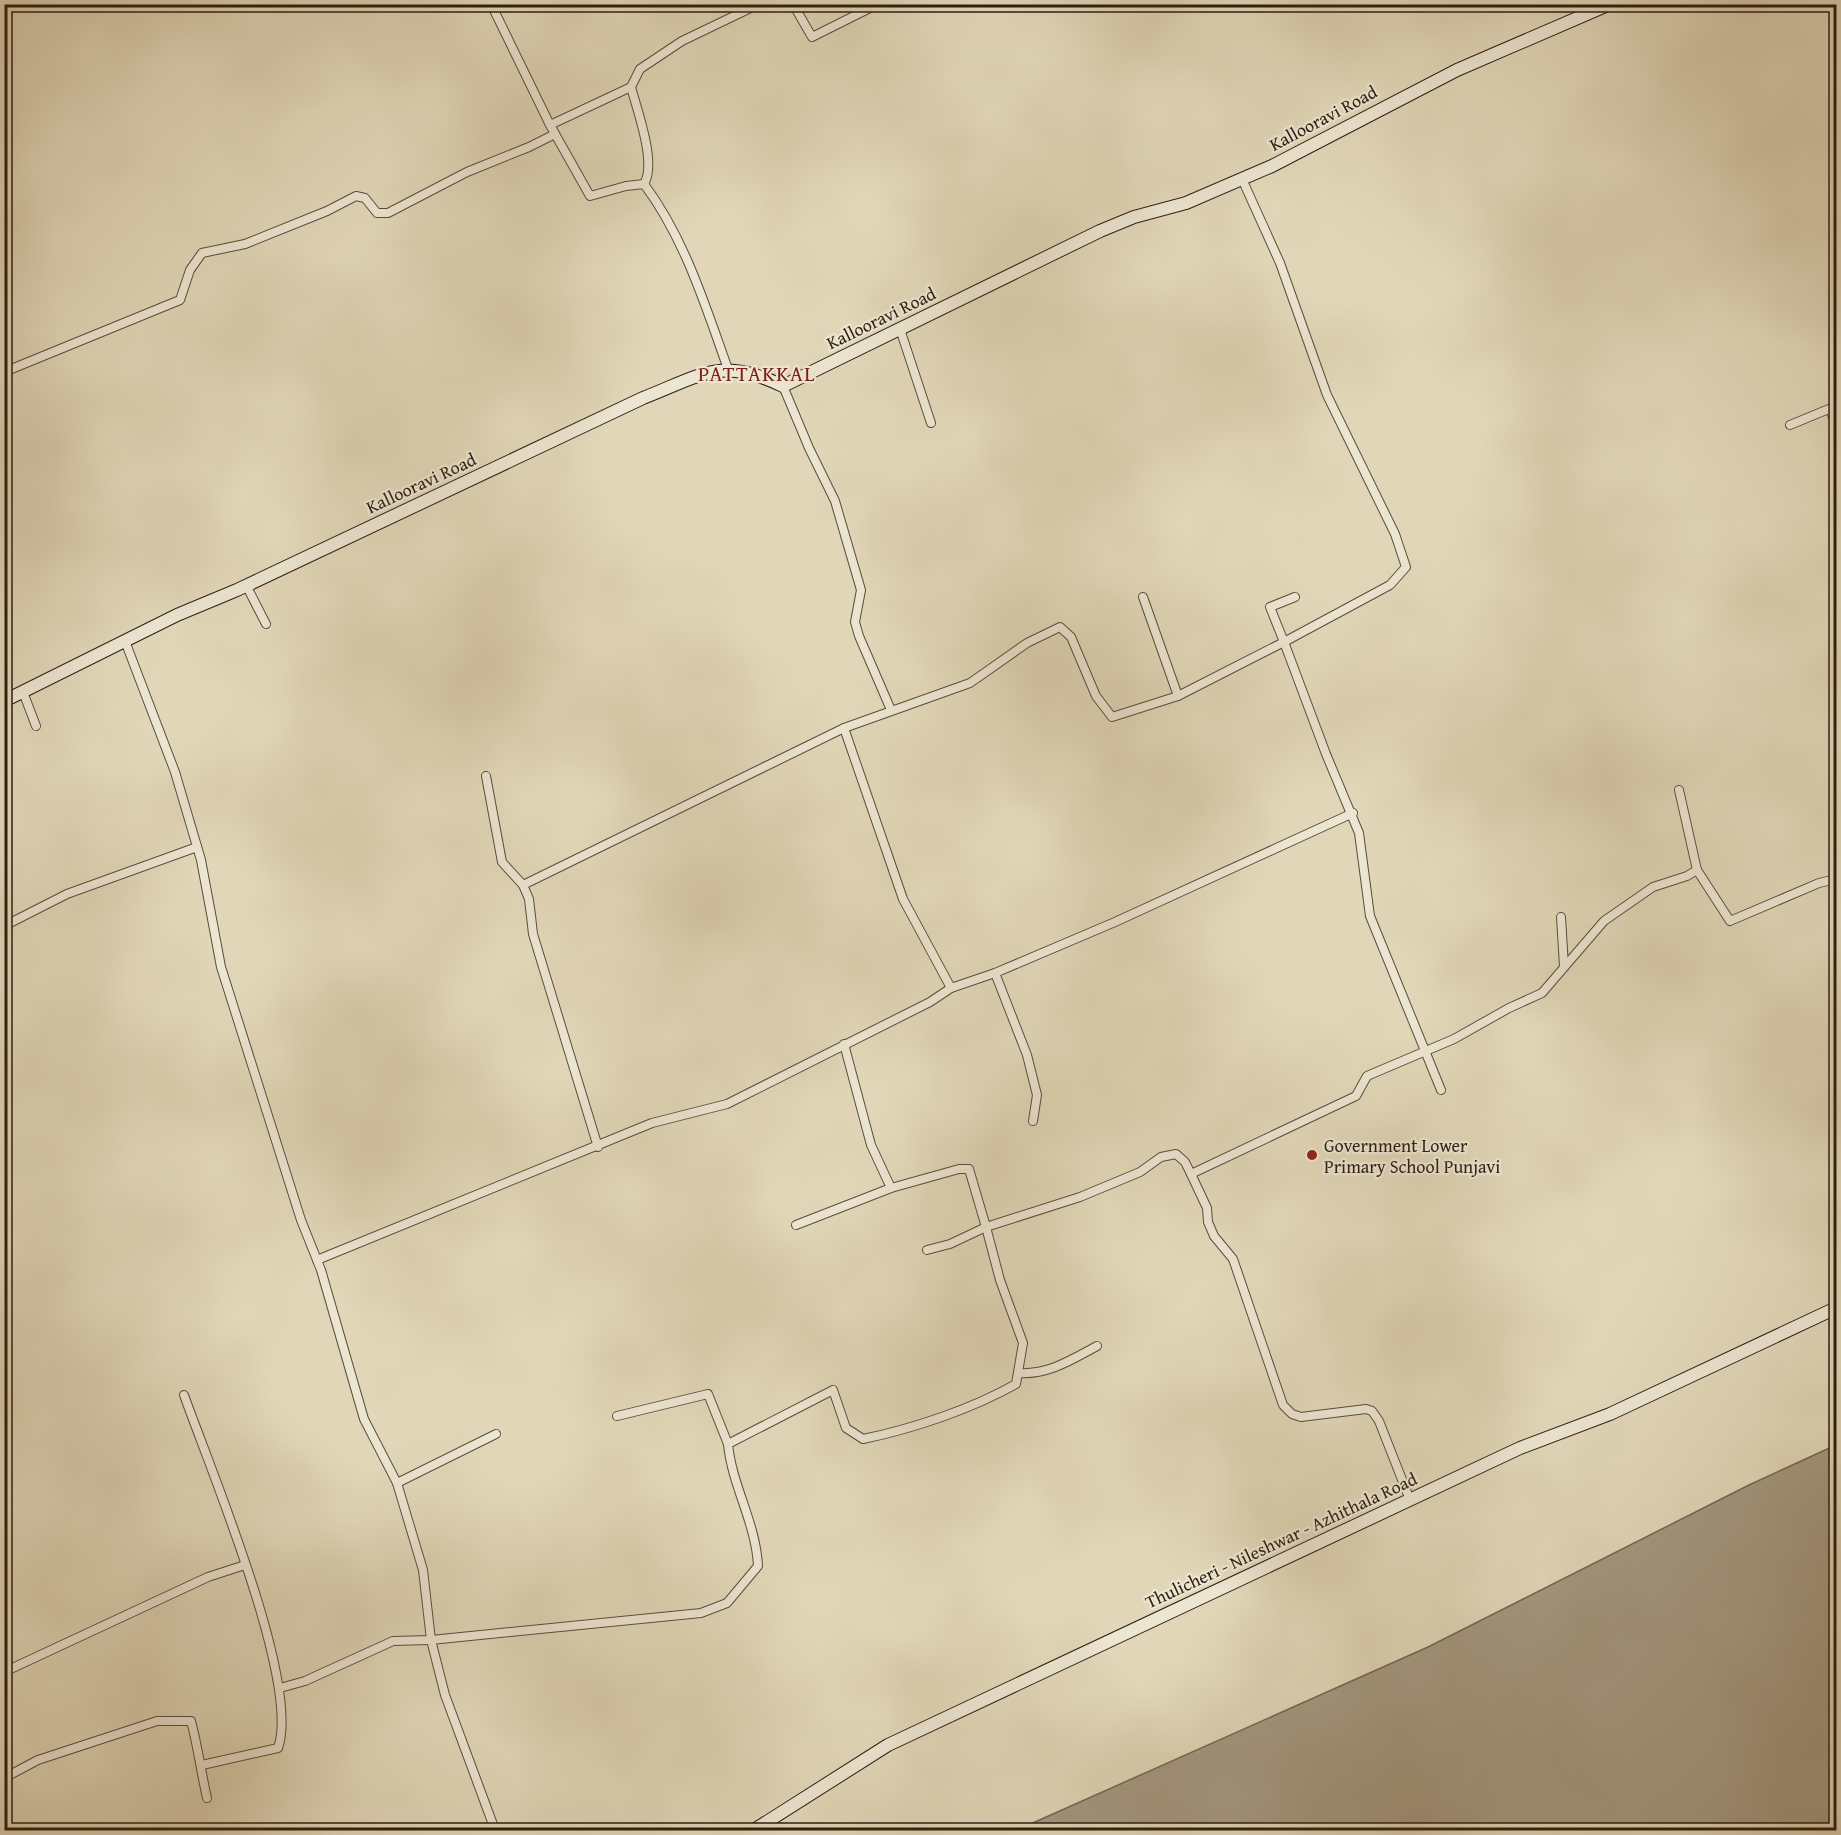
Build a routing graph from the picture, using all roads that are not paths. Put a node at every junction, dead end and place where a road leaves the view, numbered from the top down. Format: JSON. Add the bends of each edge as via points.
{"nodes":[{"id":1,"x":491,"y":4,"type":"edge"},
{"id":2,"x":759,"y":4,"type":"edge"},
{"id":3,"x":793,"y":4,"type":"edge"},
{"id":4,"x":878,"y":4,"type":"edge"},
{"id":5,"x":1610,"y":4,"type":"edge"},
{"id":6,"x":631,"y":87,"type":"junction"},
{"id":7,"x":550,"y":125,"type":"junction"},
{"id":8,"x":555,"y":134,"type":"junction"},
{"id":9,"x":1242,"y":179,"type":"junction"},
{"id":10,"x":644,"y":184,"type":"junction"},
{"id":11,"x":900,"y":329,"type":"junction"},
{"id":12,"x":728,"y":369,"type":"junction"},
{"id":13,"x":4,"y":372,"type":"edge"},
{"id":14,"x":783,"y":386,"type":"junction"},
{"id":15,"x":1833,"y":408,"type":"edge"},
{"id":16,"x":931,"y":423,"type":"dead end"},
{"id":17,"x":1790,"y":425,"type":"dead end"},
{"id":18,"x":1836,"y":425,"type":"edge"},
{"id":19,"x":246,"y":585,"type":"junction"},
{"id":20,"x":1143,"y":597,"type":"dead end"},
{"id":21,"x":1295,"y":597,"type":"dead end"},
{"id":22,"x":266,"y":624,"type":"dead end"},
{"id":23,"x":125,"y":641,"type":"junction"},
{"id":24,"x":1284,"y":642,"type":"junction"},
{"id":25,"x":23,"y":692,"type":"junction"},
{"id":26,"x":1178,"y":696,"type":"junction"},
{"id":27,"x":4,"y":701,"type":"edge"},
{"id":28,"x":891,"y":710,"type":"junction"},
{"id":29,"x":36,"y":726,"type":"dead end"},
{"id":30,"x":844,"y":728,"type":"junction"},
{"id":31,"x":486,"y":776,"type":"dead end"},
{"id":32,"x":1679,"y":790,"type":"dead end"},
{"id":33,"x":1353,"y":813,"type":"junction"},
{"id":34,"x":197,"y":847,"type":"junction"},
{"id":35,"x":1697,"y":870,"type":"junction"},
{"id":36,"x":1836,"y":879,"type":"edge"},
{"id":37,"x":523,"y":885,"type":"junction"},
{"id":38,"x":1561,"y":917,"type":"dead end"},
{"id":39,"x":4,"y":926,"type":"edge"},
{"id":40,"x":1564,"y":966,"type":"junction"},
{"id":41,"x":995,"y":973,"type":"junction"},
{"id":42,"x":951,"y":988,"type":"junction"},
{"id":43,"x":844,"y":1044,"type":"junction"},
{"id":44,"x":1426,"y":1050,"type":"junction"},
{"id":45,"x":1441,"y":1090,"type":"dead end"},
{"id":46,"x":1033,"y":1121,"type":"dead end"},
{"id":47,"x":598,"y":1147,"type":"junction"},
{"id":48,"x":1191,"y":1174,"type":"junction"},
{"id":49,"x":891,"y":1188,"type":"junction"},
{"id":50,"x":796,"y":1225,"type":"dead end"},
{"id":51,"x":986,"y":1227,"type":"junction"},
{"id":52,"x":927,"y":1250,"type":"dead end"},
{"id":53,"x":317,"y":1260,"type":"junction"},
{"id":54,"x":1836,"y":1308,"type":"edge"},
{"id":55,"x":1096,"y":1346,"type":"dead end"},
{"id":56,"x":1018,"y":1374,"type":"junction"},
{"id":57,"x":184,"y":1395,"type":"dead end"},
{"id":58,"x":617,"y":1416,"type":"dead end"},
{"id":59,"x":496,"y":1434,"type":"dead end"},
{"id":60,"x":728,"y":1444,"type":"junction"},
{"id":61,"x":397,"y":1483,"type":"junction"},
{"id":62,"x":1410,"y":1500,"type":"junction"},
{"id":63,"x":245,"y":1565,"type":"junction"},
{"id":64,"x":431,"y":1640,"type":"junction"},
{"id":65,"x":4,"y":1672,"type":"edge"},
{"id":66,"x":280,"y":1688,"type":"junction"},
{"id":67,"x":202,"y":1765,"type":"junction"},
{"id":68,"x":4,"y":1778,"type":"edge"},
{"id":69,"x":207,"y":1798,"type":"dead end"},
{"id":70,"x":495,"y":1830,"type":"edge"},
{"id":71,"x":754,"y":1830,"type":"edge"}],
"edges":[{"from":1,"to":7,"type":"street"},
{"from":2,"to":6,"type":"street","via":[[682,41],[640,69]]},
{"from":3,"to":4,"type":"street","via":[[813,37]]},
{"from":5,"to":9,"type":"main road","name":"Kallooravi Road","via":[[1457,70]]},
{"from":6,"to":7,"type":"street"},
{"from":6,"to":10,"type":"street","via":[[648,153],[649,176]]},
{"from":7,"to":8,"type":"street"},
{"from":8,"to":10,"type":"street","via":[[590,196]]},
{"from":8,"to":13,"type":"street","via":[[467,172],[388,213],[377,213],[364,198],[356,196],[327,212],[245,244],[202,252],[190,270],[180,300]]},
{"from":9,"to":11,"type":"main road","name":"Kallooravi Road","via":[[1186,203],[1100,231]]},
{"from":9,"to":24,"type":"street","via":[[1280,263],[1327,395],[1395,534],[1406,567],[1390,585]]},
{"from":10,"to":12,"type":"street","via":[[663,211],[692,270]]},
{"from":11,"to":14,"type":"main road","name":"Kallooravi Road"},
{"from":11,"to":16,"type":"street"},
{"from":12,"to":14,"type":"main road","name":"Kallooravi Road","via":[[757,373]]},
{"from":12,"to":19,"type":"main road","name":"Kallooravi Road","via":[[707,371],[643,398]]},
{"from":14,"to":28,"type":"street","via":[[835,501],[861,591],[855,622]]},
{"from":15,"to":17,"type":"street"},
{"from":15,"to":18,"type":"street"},
{"from":19,"to":22,"type":"street"},
{"from":19,"to":23,"type":"main road","name":"Kallooravi Road"},
{"from":20,"to":26,"type":"street"},
{"from":21,"to":24,"type":"street","via":[[1270,608]]},
{"from":23,"to":25,"type":"main road","name":"Kallooravi Road"},
{"from":23,"to":34,"type":"street","via":[[175,772]]},
{"from":24,"to":26,"type":"street"},
{"from":24,"to":33,"type":"street"},
{"from":25,"to":27,"type":"main road","name":"Kallooravi Road"},
{"from":25,"to":29,"type":"street"},
{"from":26,"to":28,"type":"street","via":[[1112,717],[1096,696],[1071,637],[1060,627],[1027,643],[970,683]]},
{"from":28,"to":30,"type":"street"},
{"from":30,"to":37,"type":"street"},
{"from":30,"to":42,"type":"street","via":[[903,899]]},
{"from":31,"to":37,"type":"street","via":[[502,862]]},
{"from":32,"to":35,"type":"street"},
{"from":33,"to":41,"type":"street"},
{"from":33,"to":44,"type":"street","via":[[1370,916]]},
{"from":34,"to":39,"type":"street","via":[[67,894]]},
{"from":34,"to":53,"type":"street","via":[[221,967],[293,1197]]},
{"from":35,"to":36,"type":"street","via":[[1730,921]]},
{"from":35,"to":40,"type":"street","via":[[1653,887],[1604,921]]},
{"from":37,"to":47,"type":"street","via":[[529,899],[533,934]]},
{"from":38,"to":40,"type":"street"},
{"from":40,"to":44,"type":"street","via":[[1542,993]]},
{"from":41,"to":42,"type":"street"},
{"from":41,"to":46,"type":"street","via":[[1027,1055],[1036,1095]]},
{"from":42,"to":43,"type":"street"},
{"from":43,"to":47,"type":"street","via":[[726,1104],[652,1123]]},
{"from":43,"to":49,"type":"street","via":[[871,1145]]},
{"from":44,"to":45,"type":"street"},
{"from":44,"to":48,"type":"street","via":[[1367,1076],[1356,1096]]},
{"from":47,"to":53,"type":"street"},
{"from":48,"to":51,"type":"street","via":[[1176,1154],[1161,1157],[1140,1172],[1080,1197]]},
{"from":48,"to":62,"type":"street","via":[[1207,1208],[1214,1236],[1233,1259],[1283,1405],[1301,1417],[1372,1411]]},
{"from":49,"to":50,"type":"street"},
{"from":49,"to":51,"type":"street","via":[[969,1169]]},
{"from":51,"to":52,"type":"street"},
{"from":51,"to":56,"type":"street","via":[[1023,1343]]},
{"from":53,"to":61,"type":"street","via":[[364,1419]]},
{"from":54,"to":62,"type":"main road","name":"Thulicheri - Nileshwar - Azhithala Road","via":[[1610,1414],[1520,1448]]},
{"from":55,"to":56,"type":"street","via":[[1057,1368]]},
{"from":56,"to":60,"type":"street","via":[[1016,1384],[988,1400],[902,1431],[862,1439],[846,1428],[833,1390]]},
{"from":57,"to":63,"type":"street"},
{"from":58,"to":60,"type":"street","via":[[708,1394]]},
{"from":59,"to":61,"type":"street"},
{"from":60,"to":64,"type":"street","via":[[729,1462],[757,1544],[758,1566],[728,1603],[702,1613]]},
{"from":61,"to":64,"type":"street","via":[[423,1570]]},
{"from":62,"to":71,"type":"main road","name":"Thulicheri - Nileshwar - Azhithala Road","via":[[888,1744]]},
{"from":63,"to":65,"type":"street","via":[[208,1577]]},
{"from":63,"to":66,"type":"street","via":[[260,1605]]},
{"from":64,"to":66,"type":"street","via":[[393,1641],[305,1681]]},
{"from":64,"to":70,"type":"street","via":[[445,1695]]},
{"from":66,"to":67,"type":"street","via":[[278,1748]]},
{"from":67,"to":68,"type":"street","via":[[191,1722],[158,1720],[38,1760]]},
{"from":67,"to":69,"type":"street"}]}
